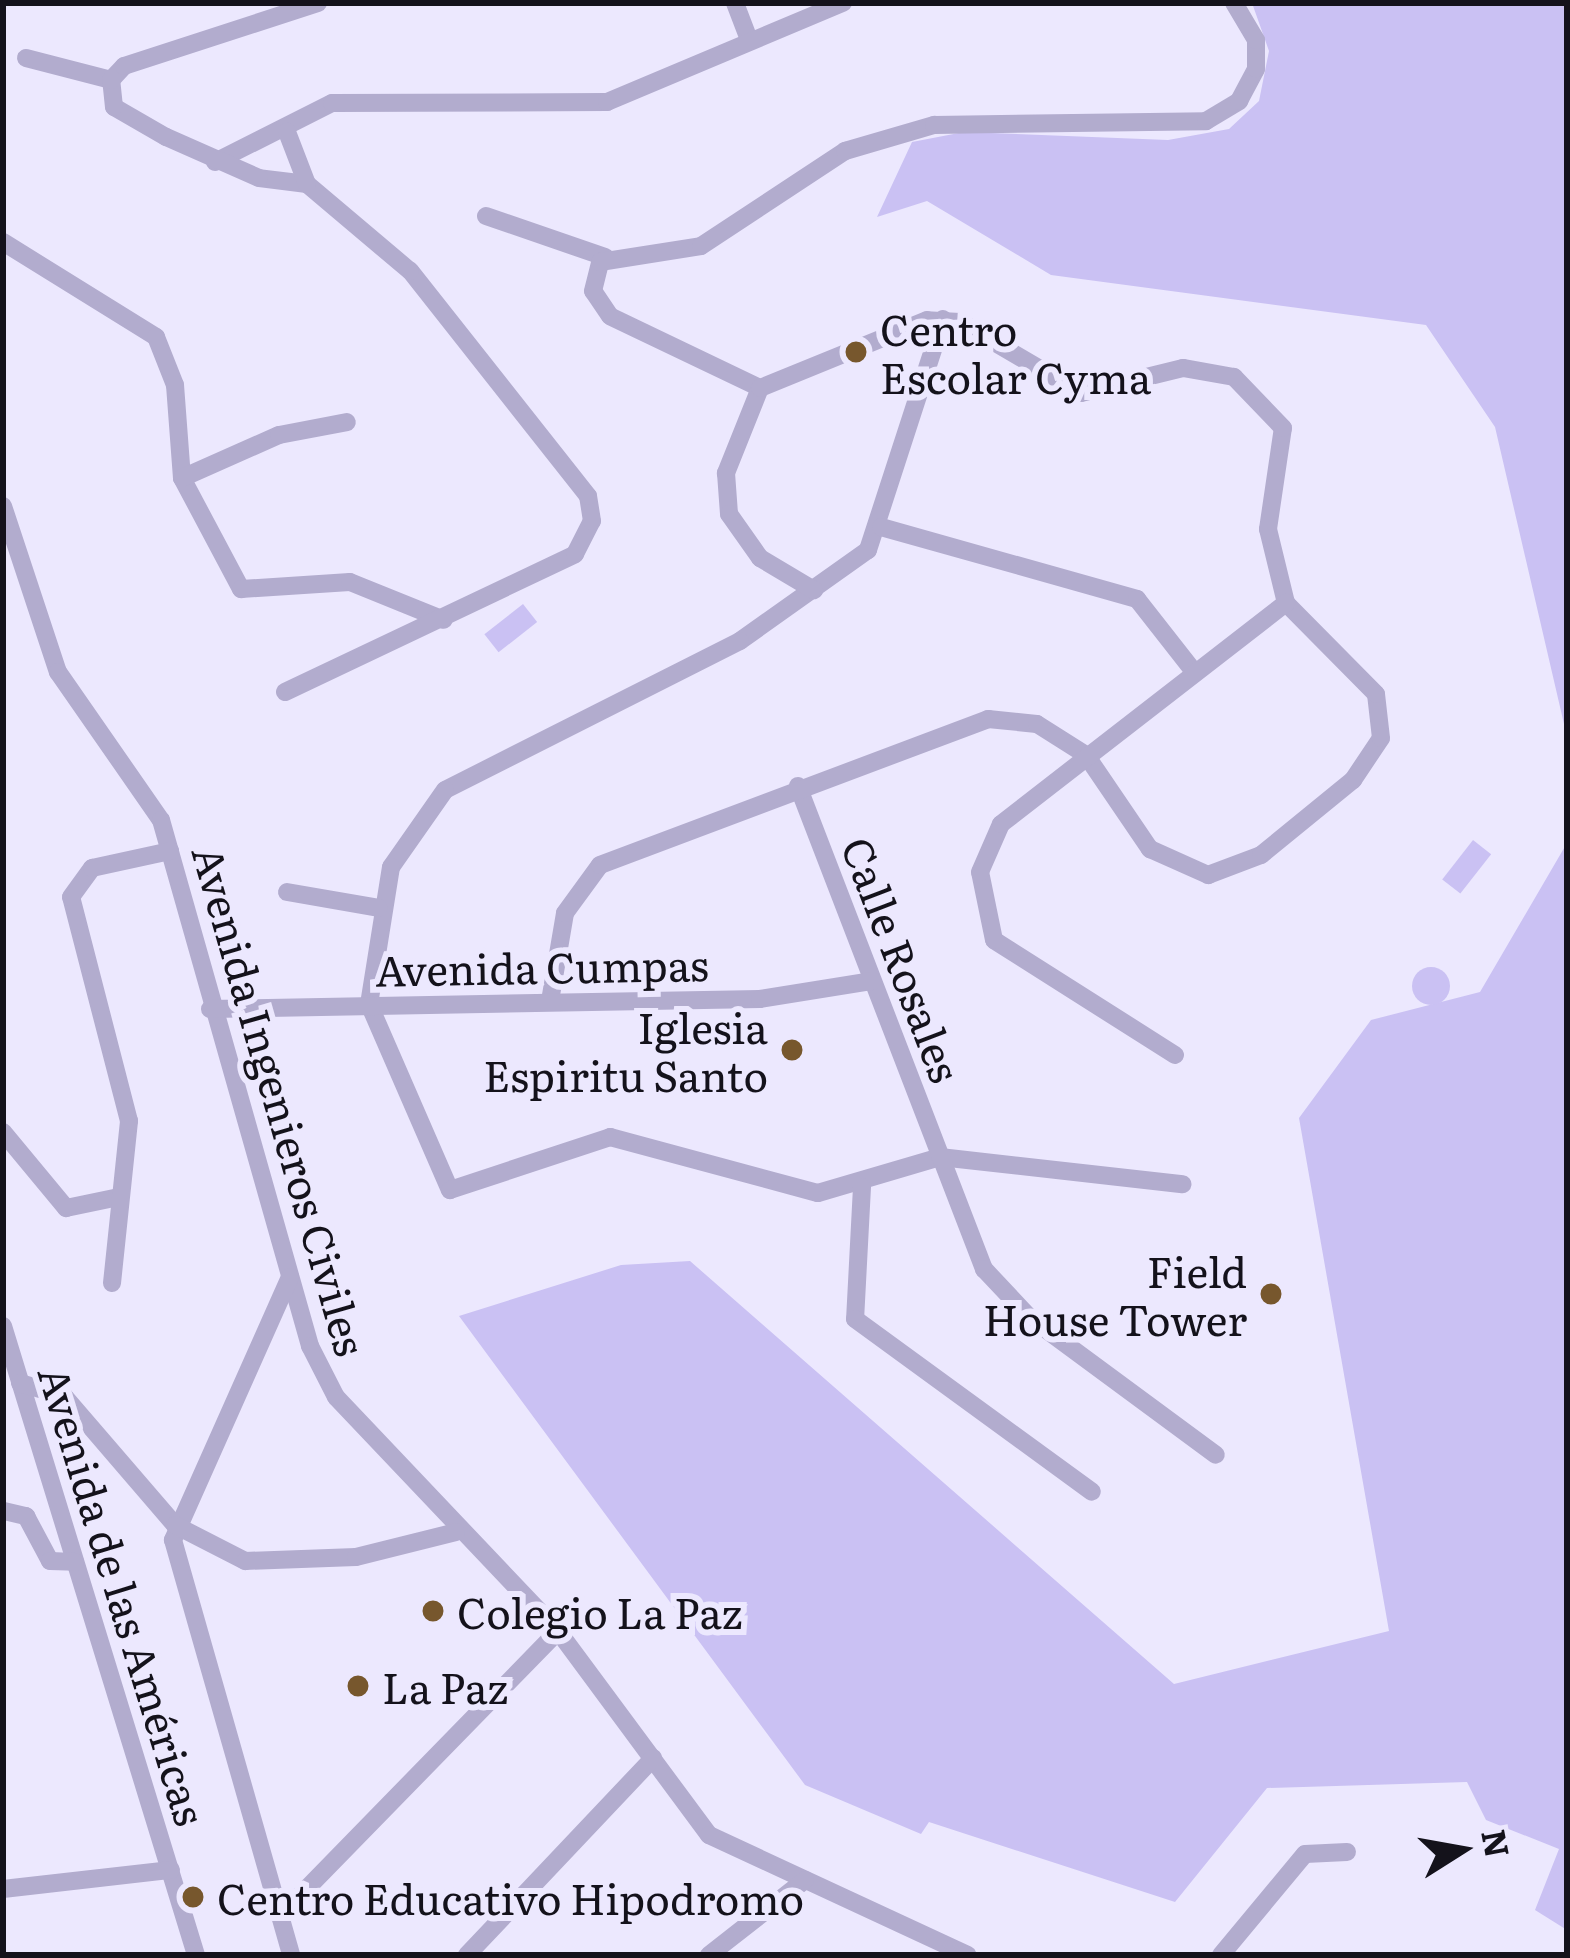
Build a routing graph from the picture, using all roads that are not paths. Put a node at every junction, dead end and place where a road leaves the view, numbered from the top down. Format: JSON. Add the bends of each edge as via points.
{"nodes":[{"id":1,"x":318,"y":3,"type":"edge"},
{"id":2,"x":735,"y":3,"type":"edge"},
{"id":3,"x":843,"y":3,"type":"edge"},
{"id":4,"x":1234,"y":3,"type":"edge"},
{"id":5,"x":749,"y":39,"type":"junction"},
{"id":6,"x":26,"y":58,"type":"dead end"},
{"id":7,"x":111,"y":80,"type":"junction"},
{"id":8,"x":287,"y":132,"type":"junction"},
{"id":9,"x":215,"y":161,"type":"junction"},
{"id":10,"x":308,"y":184,"type":"junction"},
{"id":11,"x":486,"y":216,"type":"dead end"},
{"id":12,"x":3,"y":242,"type":"edge"},
{"id":13,"x":604,"y":257,"type":"junction"},
{"id":14,"x":944,"y":320,"type":"junction"},
{"id":15,"x":760,"y":388,"type":"junction"},
{"id":16,"x":346,"y":422,"type":"dead end"},
{"id":17,"x":182,"y":478,"type":"junction"},
{"id":18,"x":3,"y":506,"type":"edge"},
{"id":19,"x":881,"y":527,"type":"junction"},
{"id":20,"x":814,"y":590,"type":"junction"},
{"id":21,"x":1286,"y":603,"type":"junction"},
{"id":22,"x":444,"y":620,"type":"junction"},
{"id":23,"x":1195,"y":673,"type":"junction"},
{"id":24,"x":285,"y":692,"type":"dead end"},
{"id":25,"x":1086,"y":755,"type":"junction"},
{"id":26,"x":798,"y":785,"type":"junction"},
{"id":27,"x":170,"y":850,"type":"junction"},
{"id":28,"x":287,"y":892,"type":"dead end"},
{"id":29,"x":379,"y":908,"type":"junction"},
{"id":30,"x":873,"y":981,"type":"junction"},
{"id":31,"x":550,"y":1001,"type":"junction"},
{"id":32,"x":369,"y":1004,"type":"junction"},
{"id":33,"x":210,"y":1009,"type":"junction"},
{"id":34,"x":1175,"y":1054,"type":"dead end"},
{"id":35,"x":3,"y":1132,"type":"edge"},
{"id":36,"x":940,"y":1157,"type":"junction"},
{"id":37,"x":1182,"y":1184,"type":"dead end"},
{"id":38,"x":862,"y":1186,"type":"junction"},
{"id":39,"x":119,"y":1197,"type":"junction"},
{"id":40,"x":290,"y":1277,"type":"junction"},
{"id":41,"x":112,"y":1283,"type":"dead end"},
{"id":42,"x":3,"y":1326,"type":"edge"},
{"id":43,"x":20,"y":1383,"type":"junction"},
{"id":44,"x":1216,"y":1455,"type":"dead end"},
{"id":45,"x":1092,"y":1492,"type":"dead end"},
{"id":46,"x":4,"y":1511,"type":"edge"},
{"id":47,"x":175,"y":1525,"type":"junction"},
{"id":48,"x":456,"y":1532,"type":"junction"},
{"id":49,"x":75,"y":1562,"type":"junction"},
{"id":50,"x":558,"y":1631,"type":"junction"},
{"id":51,"x":653,"y":1759,"type":"junction"},
{"id":52,"x":1347,"y":1852,"type":"dead end"},
{"id":53,"x":171,"y":1870,"type":"junction"},
{"id":54,"x":805,"y":1880,"type":"junction"},
{"id":55,"x":3,"y":1889,"type":"edge"},
{"id":56,"x":280,"y":1916,"type":"junction"},
{"id":57,"x":938,"y":1950,"type":"edge"},
{"id":58,"x":196,"y":1955,"type":"edge"},
{"id":59,"x":292,"y":1955,"type":"edge"},
{"id":60,"x":467,"y":1955,"type":"edge"},
{"id":61,"x":709,"y":1955,"type":"edge"},
{"id":62,"x":968,"y":1955,"type":"edge"},
{"id":63,"x":1221,"y":1955,"type":"edge"}],
"edges":[{"from":1,"to":7,"type":"street","via":[[124,65]]},
{"from":2,"to":5,"type":"street"},
{"from":3,"to":5,"type":"street"},
{"from":4,"to":13,"type":"street","via":[[1256,40],[1256,69],[1239,100],[1206,121],[934,125],[844,151],[701,246]]},
{"from":5,"to":8,"type":"street","via":[[607,102],[332,103]]},
{"from":6,"to":7,"type":"street"},
{"from":7,"to":9,"type":"street","via":[[114,107]]},
{"from":8,"to":9,"type":"street"},
{"from":8,"to":10,"type":"street"},
{"from":9,"to":10,"type":"street"},
{"from":10,"to":22,"type":"street","via":[[410,271],[588,496],[592,521],[575,554]]},
{"from":11,"to":13,"type":"street"},
{"from":12,"to":17,"type":"street","via":[[155,337],[175,385]]},
{"from":13,"to":15,"type":"street","via":[[593,291],[610,316]]},
{"from":14,"to":15,"type":"street","via":[[891,330]]},
{"from":14,"to":19,"type":"street"},
{"from":14,"to":21,"type":"street","via":[[1081,393],[1183,368],[1258,391],[1283,428],[1268,529]]},
{"from":15,"to":20,"type":"street","via":[[726,473],[729,514],[760,558]]},
{"from":16,"to":17,"type":"street","via":[[279,434]]},
{"from":17,"to":22,"type":"street","via":[[241,589],[350,582]]},
{"from":18,"to":27,"type":"street","name":"Avenida Ingenieros Civiles","via":[[58,672],[151,796]]},
{"from":19,"to":20,"type":"street"},
{"from":19,"to":23,"type":"street","via":[[1137,599]]},
{"from":20,"to":29,"type":"street","via":[[740,641],[445,790],[391,867]]},
{"from":21,"to":23,"type":"street"},
{"from":21,"to":25,"type":"street","via":[[1376,694],[1381,738],[1353,780],[1261,855],[1208,875],[1166,863]]},
{"from":22,"to":24,"type":"street"},
{"from":23,"to":25,"type":"street"},
{"from":25,"to":26,"type":"street","via":[[1036,724],[988,719]]},
{"from":25,"to":34,"type":"street","via":[[1001,824],[980,872],[982,921],[1011,956]]},
{"from":26,"to":30,"type":"street","name":"Calle Rosales"},
{"from":26,"to":31,"type":"street","via":[[600,865],[565,913]]},
{"from":27,"to":33,"type":"street","name":"Avenida Ingenieros Civiles"},
{"from":27,"to":39,"type":"street","via":[[92,868],[71,897],[126,1093]]},
{"from":28,"to":29,"type":"street"},
{"from":29,"to":32,"type":"street"},
{"from":30,"to":31,"type":"street","name":"Avenida Cumpas","via":[[760,999]]},
{"from":30,"to":36,"type":"street","name":"Calle Rosales"},
{"from":31,"to":32,"type":"street","name":"Avenida Cumpas"},
{"from":32,"to":33,"type":"street","name":"Avenida Cumpas"},
{"from":32,"to":38,"type":"street","via":[[450,1190],[610,1137],[796,1189]]},
{"from":33,"to":40,"type":"street","name":"Avenida Ingenieros Civiles"},
{"from":35,"to":39,"type":"street","via":[[66,1208]]},
{"from":36,"to":37,"type":"street"},
{"from":36,"to":38,"type":"street"},
{"from":36,"to":44,"type":"street","name":"Calle Rosales","via":[[998,1289]]},
{"from":38,"to":45,"type":"street","via":[[855,1319]]},
{"from":39,"to":41,"type":"street"},
{"from":40,"to":47,"type":"street"},
{"from":40,"to":48,"type":"street","name":"Avenida Ingenieros Civiles","via":[[336,1397]]},
{"from":42,"to":43,"type":"street","name":"Avenida de las Américas"},
{"from":43,"to":47,"type":"street","via":[[64,1396]]},
{"from":43,"to":49,"type":"street","name":"Avenida de las Américas"},
{"from":46,"to":49,"type":"street","via":[[26,1516],[50,1561]]},
{"from":47,"to":48,"type":"street","via":[[218,1552],[280,1564]]},
{"from":47,"to":56,"type":"street"},
{"from":48,"to":50,"type":"street","name":"Avenida Ingenieros Civiles"},
{"from":49,"to":53,"type":"street","name":"Avenida de las Américas"},
{"from":50,"to":51,"type":"street","name":"Avenida Ingenieros Civiles"},
{"from":50,"to":56,"type":"street"},
{"from":51,"to":54,"type":"street","name":"Avenida Ingenieros Civiles","via":[[709,1834]]},
{"from":51,"to":60,"type":"street"},
{"from":52,"to":63,"type":"street","via":[[1305,1854]]},
{"from":53,"to":55,"type":"street"},
{"from":53,"to":58,"type":"street","name":"Avenida de las Américas"},
{"from":54,"to":57,"type":"street","name":"Avenida Ingenieros Civiles"},
{"from":54,"to":61,"type":"street"},
{"from":56,"to":59,"type":"street"},
{"from":57,"to":62,"type":"street","name":"Avenida Ingenieros Civiles"}]}
